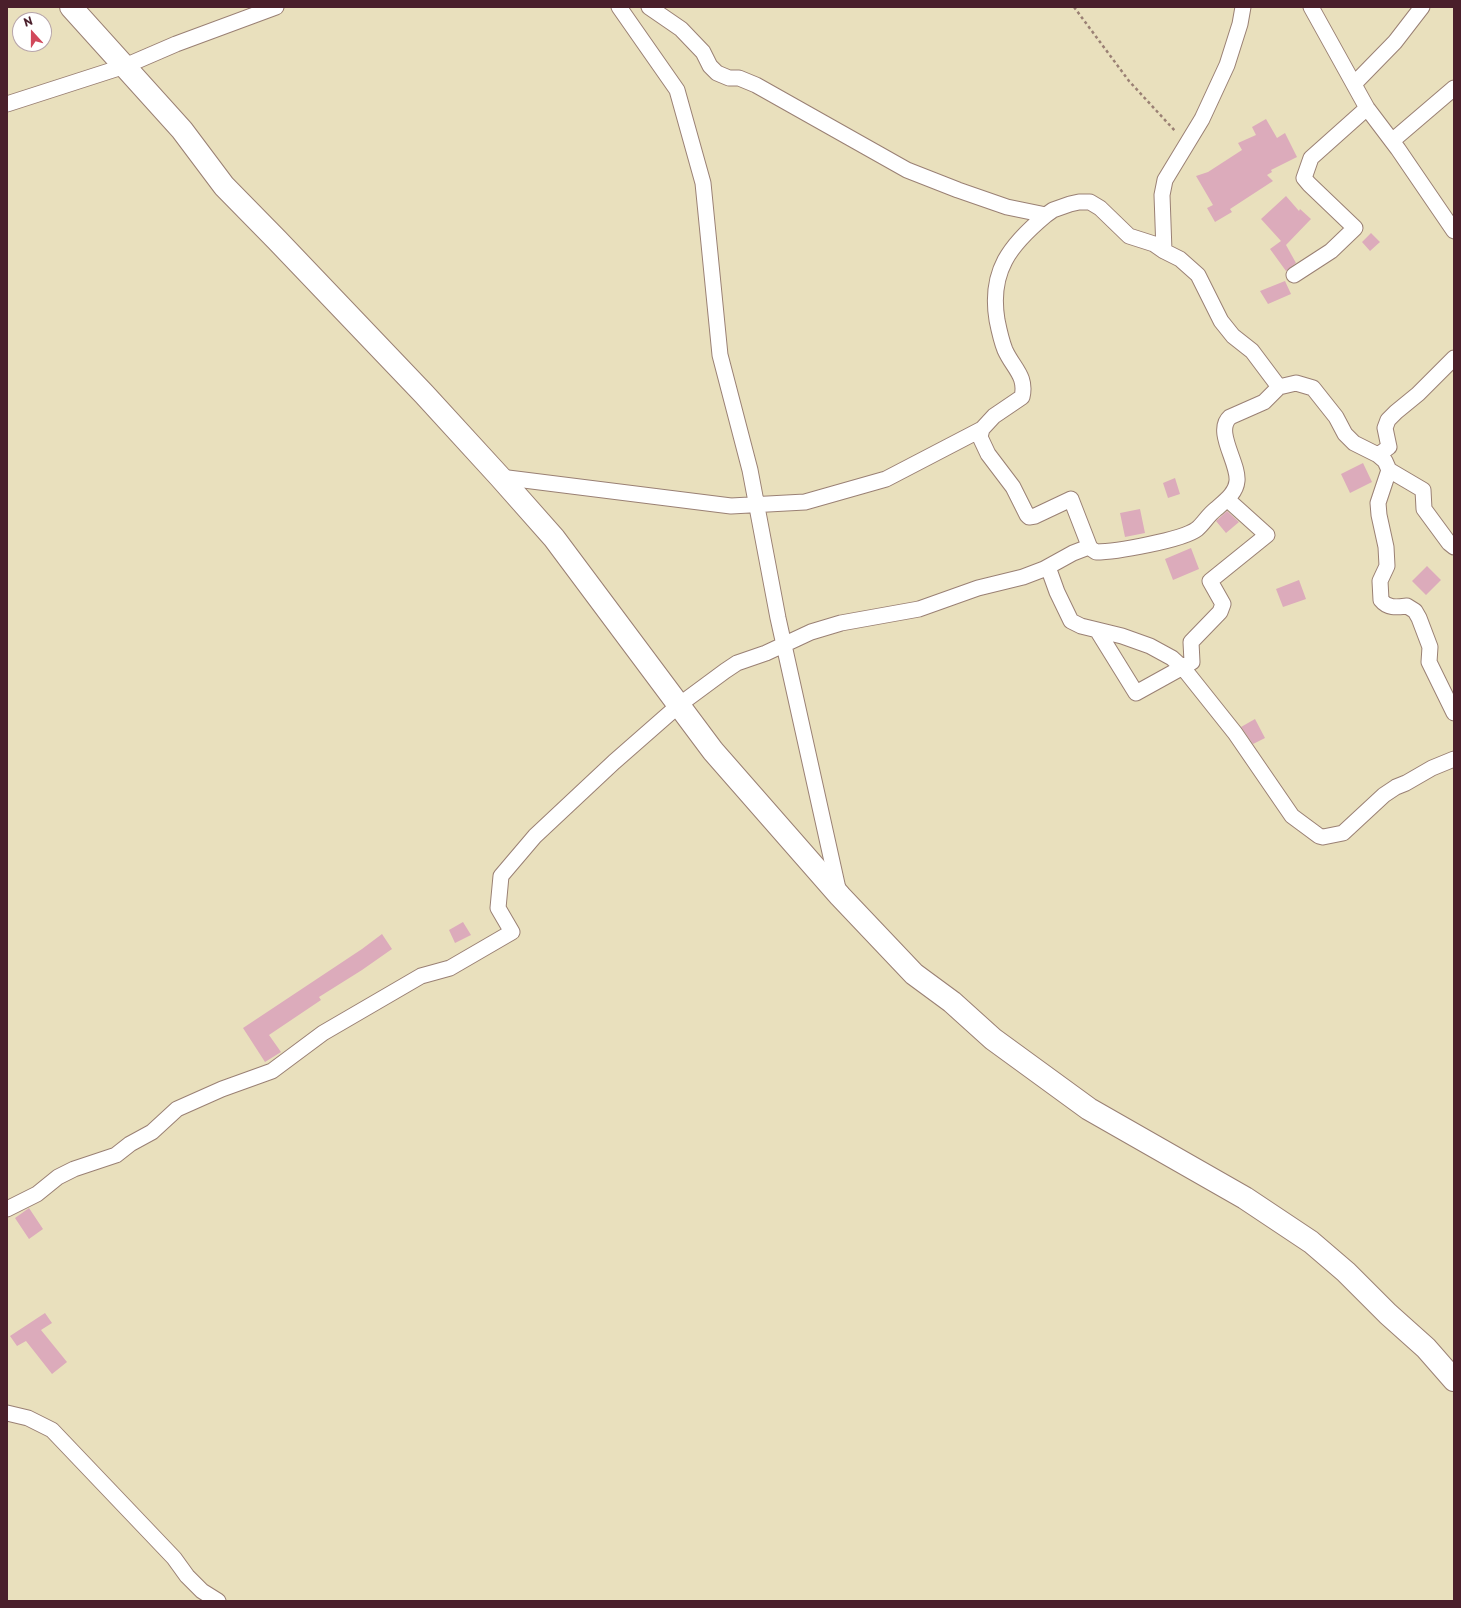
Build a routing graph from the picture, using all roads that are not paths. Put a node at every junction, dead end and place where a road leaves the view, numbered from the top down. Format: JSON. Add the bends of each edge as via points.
{"nodes":[{"id":1,"x":70,"y":7,"type":"edge"},
{"id":2,"x":276,"y":7,"type":"edge"},
{"id":3,"x":619,"y":7,"type":"edge"},
{"id":4,"x":649,"y":7,"type":"edge"},
{"id":5,"x":1243,"y":7,"type":"edge"},
{"id":6,"x":1311,"y":7,"type":"edge"},
{"id":7,"x":1422,"y":7,"type":"edge"},
{"id":8,"x":125,"y":66,"type":"junction"},
{"id":9,"x":1354,"y":84,"type":"junction"},
{"id":10,"x":1454,"y":88,"type":"edge"},
{"id":11,"x":7,"y":104,"type":"edge"},
{"id":12,"x":1367,"y":108,"type":"junction"},
{"id":13,"x":1392,"y":141,"type":"junction"},
{"id":14,"x":1046,"y":215,"type":"junction"},
{"id":15,"x":1454,"y":231,"type":"edge"},
{"id":16,"x":1164,"y":251,"type":"junction"},
{"id":17,"x":1294,"y":275,"type":"dead end"},
{"id":18,"x":1454,"y":358,"type":"edge"},
{"id":19,"x":1279,"y":387,"type":"junction"},
{"id":20,"x":982,"y":429,"type":"junction"},
{"id":21,"x":1378,"y":455,"type":"junction"},
{"id":22,"x":1390,"y":470,"type":"junction"},
{"id":23,"x":500,"y":477,"type":"junction"},
{"id":24,"x":1227,"y":499,"type":"junction"},
{"id":25,"x":756,"y":504,"type":"junction"},
{"id":26,"x":1454,"y":547,"type":"edge"},
{"id":27,"x":1090,"y":548,"type":"junction"},
{"id":28,"x":1048,"y":567,"type":"junction"},
{"id":29,"x":1097,"y":630,"type":"junction"},
{"id":30,"x":784,"y":644,"type":"junction"},
{"id":31,"x":1182,"y":667,"type":"junction"},
{"id":32,"x":679,"y":705,"type":"junction"},
{"id":33,"x":1454,"y":713,"type":"edge"},
{"id":34,"x":1454,"y":759,"type":"edge"},
{"id":35,"x":840,"y":896,"type":"junction"},
{"id":36,"x":7,"y":1209,"type":"edge"},
{"id":37,"x":1454,"y":1380,"type":"edge"},
{"id":38,"x":7,"y":1413,"type":"edge"},
{"id":39,"x":218,"y":1601,"type":"edge"}],
"edges":[{"from":1,"to":8,"type":"street"},
{"from":2,"to":8,"type":"street"},
{"from":3,"to":25,"type":"street","via":[[677,90],[703,182],[720,355],[750,470]]},
{"from":4,"to":14,"type":"street","via":[[681,29],[703,52],[710,66],[717,72],[756,85],[907,170],[1007,208]]},
{"from":5,"to":16,"type":"street","via":[[1227,65],[1202,119],[1165,180],[1162,195]]},
{"from":6,"to":9,"type":"street"},
{"from":7,"to":9,"type":"street","via":[[1395,42]]},
{"from":8,"to":11,"type":"street"},
{"from":8,"to":23,"type":"street","via":[[182,130],[224,186],[278,240]]},
{"from":9,"to":12,"type":"street"},
{"from":10,"to":13,"type":"street"},
{"from":12,"to":13,"type":"street"},
{"from":12,"to":17,"type":"street","via":[[1311,158],[1304,178],[1355,228],[1332,251]]},
{"from":13,"to":15,"type":"street"},
{"from":14,"to":16,"type":"street","via":[[1070,204],[1090,202],[1100,208],[1129,236],[1154,244]]},
{"from":14,"to":20,"type":"street","via":[[1019,239],[998,273],[995,298],[1000,336],[1005,351],[1022,378],[1022,397],[994,416]]},
{"from":16,"to":19,"type":"street","via":[[1180,259],[1198,275],[1221,321],[1252,351]]},
{"from":18,"to":21,"type":"street","via":[[1388,420],[1385,428],[1390,447]]},
{"from":19,"to":21,"type":"street","via":[[1296,383],[1313,388],[1336,417],[1345,434],[1354,443]]},
{"from":19,"to":24,"type":"street","via":[[1264,402],[1226,420],[1226,438],[1236,468],[1237,480],[1234,491]]},
{"from":20,"to":25,"type":"street","via":[[886,479],[805,502]]},
{"from":20,"to":27,"type":"street","via":[[980,438],[988,454],[1014,487],[1027,515],[1035,516],[1071,499]]},
{"from":21,"to":22,"type":"street"},
{"from":22,"to":26,"type":"street","via":[[1423,490],[1424,509],[1449,544]]},
{"from":22,"to":33,"type":"street","via":[[1378,503],[1387,566],[1380,581],[1382,600],[1387,606],[1408,606],[1415,611],[1430,647],[1429,662]]},
{"from":23,"to":25,"type":"street","via":[[731,506]]},
{"from":23,"to":32,"type":"street","via":[[554,538]]},
{"from":24,"to":27,"type":"street","via":[[1196,530],[1176,538],[1099,552]]},
{"from":24,"to":31,"type":"street","via":[[1267,535],[1210,581],[1223,604],[1220,612],[1192,642],[1192,662]]},
{"from":25,"to":30,"type":"street"},
{"from":27,"to":28,"type":"street","via":[[1073,552]]},
{"from":28,"to":29,"type":"street","via":[[1071,621]]},
{"from":28,"to":30,"type":"street","via":[[920,609],[841,623]]},
{"from":29,"to":31,"type":"street","via":[[1150,646]]},
{"from":29,"to":31,"type":"street","via":[[1136,693]]},
{"from":30,"to":32,"type":"street","via":[[737,663]]},
{"from":30,"to":35,"type":"street"},
{"from":31,"to":34,"type":"street","via":[[1231,727],[1292,816],[1319,836],[1343,833],[1396,787]]},
{"from":32,"to":35,"type":"street","via":[[713,751]]},
{"from":32,"to":36,"type":"street","via":[[535,836],[501,876],[498,908],[512,932],[450,968],[421,976],[323,1033],[272,1071],[177,1109],[152,1132],[116,1155],[74,1169],[58,1177],[37,1194]]},
{"from":35,"to":37,"type":"street","via":[[914,974],[952,1002],[993,1039],[1089,1109],[1245,1198],[1311,1242],[1426,1348]]},
{"from":38,"to":39,"type":"street","via":[[28,1418],[52,1430],[174,1558],[187,1576],[202,1591]]}]}
